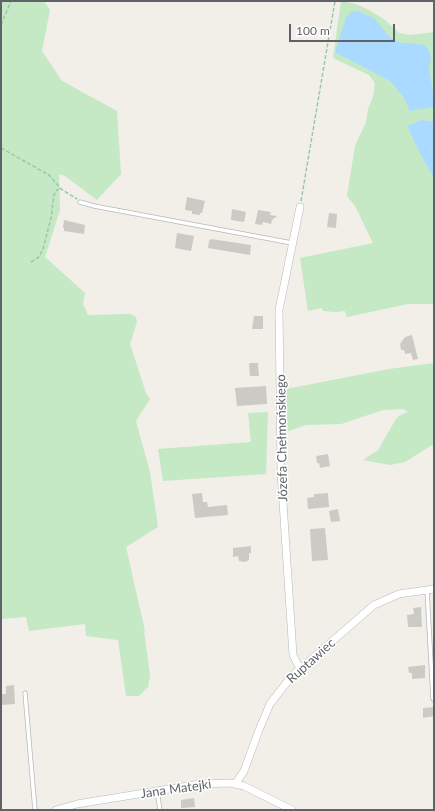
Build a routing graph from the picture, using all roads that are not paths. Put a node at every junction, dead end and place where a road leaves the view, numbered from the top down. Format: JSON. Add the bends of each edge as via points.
{"nodes":[{"id":1,"x":80,"y":202,"type":"road end"},
{"id":2,"x":300,"y":208,"type":"road end"},
{"id":3,"x":292,"y":243,"type":"junction"},
{"id":4,"x":431,"y":590,"type":"edge"},
{"id":5,"x":433,"y":649,"type":"edge"},
{"id":6,"x":300,"y":669,"type":"junction"},
{"id":7,"x":25,"y":693,"type":"dead end"},
{"id":8,"x":433,"y":699,"type":"edge"},
{"id":9,"x":236,"y":784,"type":"junction"},
{"id":10,"x":157,"y":791,"type":"junction"},
{"id":11,"x":35,"y":810,"type":"edge"},
{"id":12,"x":56,"y":810,"type":"edge"},
{"id":13,"x":160,"y":810,"type":"edge"},
{"id":14,"x":292,"y":810,"type":"edge"}],
"edges":[{"from":1,"to":3,"type":"lane"},
{"from":2,"to":3,"type":"street","name":"Józefa Chełmońskiego"},
{"from":3,"to":6,"type":"street","name":"Józefa Chełmońskiego","via":[[279,310],[281,472],[293,655]]},
{"from":4,"to":5,"type":"lane"},
{"from":4,"to":6,"type":"street","name":"Ruptawiec","via":[[399,594],[374,605]]},
{"from":5,"to":8,"type":"lane"},
{"from":6,"to":9,"type":"street","name":"Ruptawiec","via":[[270,704],[244,771]]},
{"from":7,"to":11,"type":"lane"},
{"from":9,"to":10,"type":"street","name":"Jana Matejki","via":[[200,784]]},
{"from":9,"to":14,"type":"street","name":"Jana Matejki"},
{"from":10,"to":12,"type":"street","name":"Jana Matejki","via":[[77,804]]},
{"from":10,"to":13,"type":"lane"}]}
